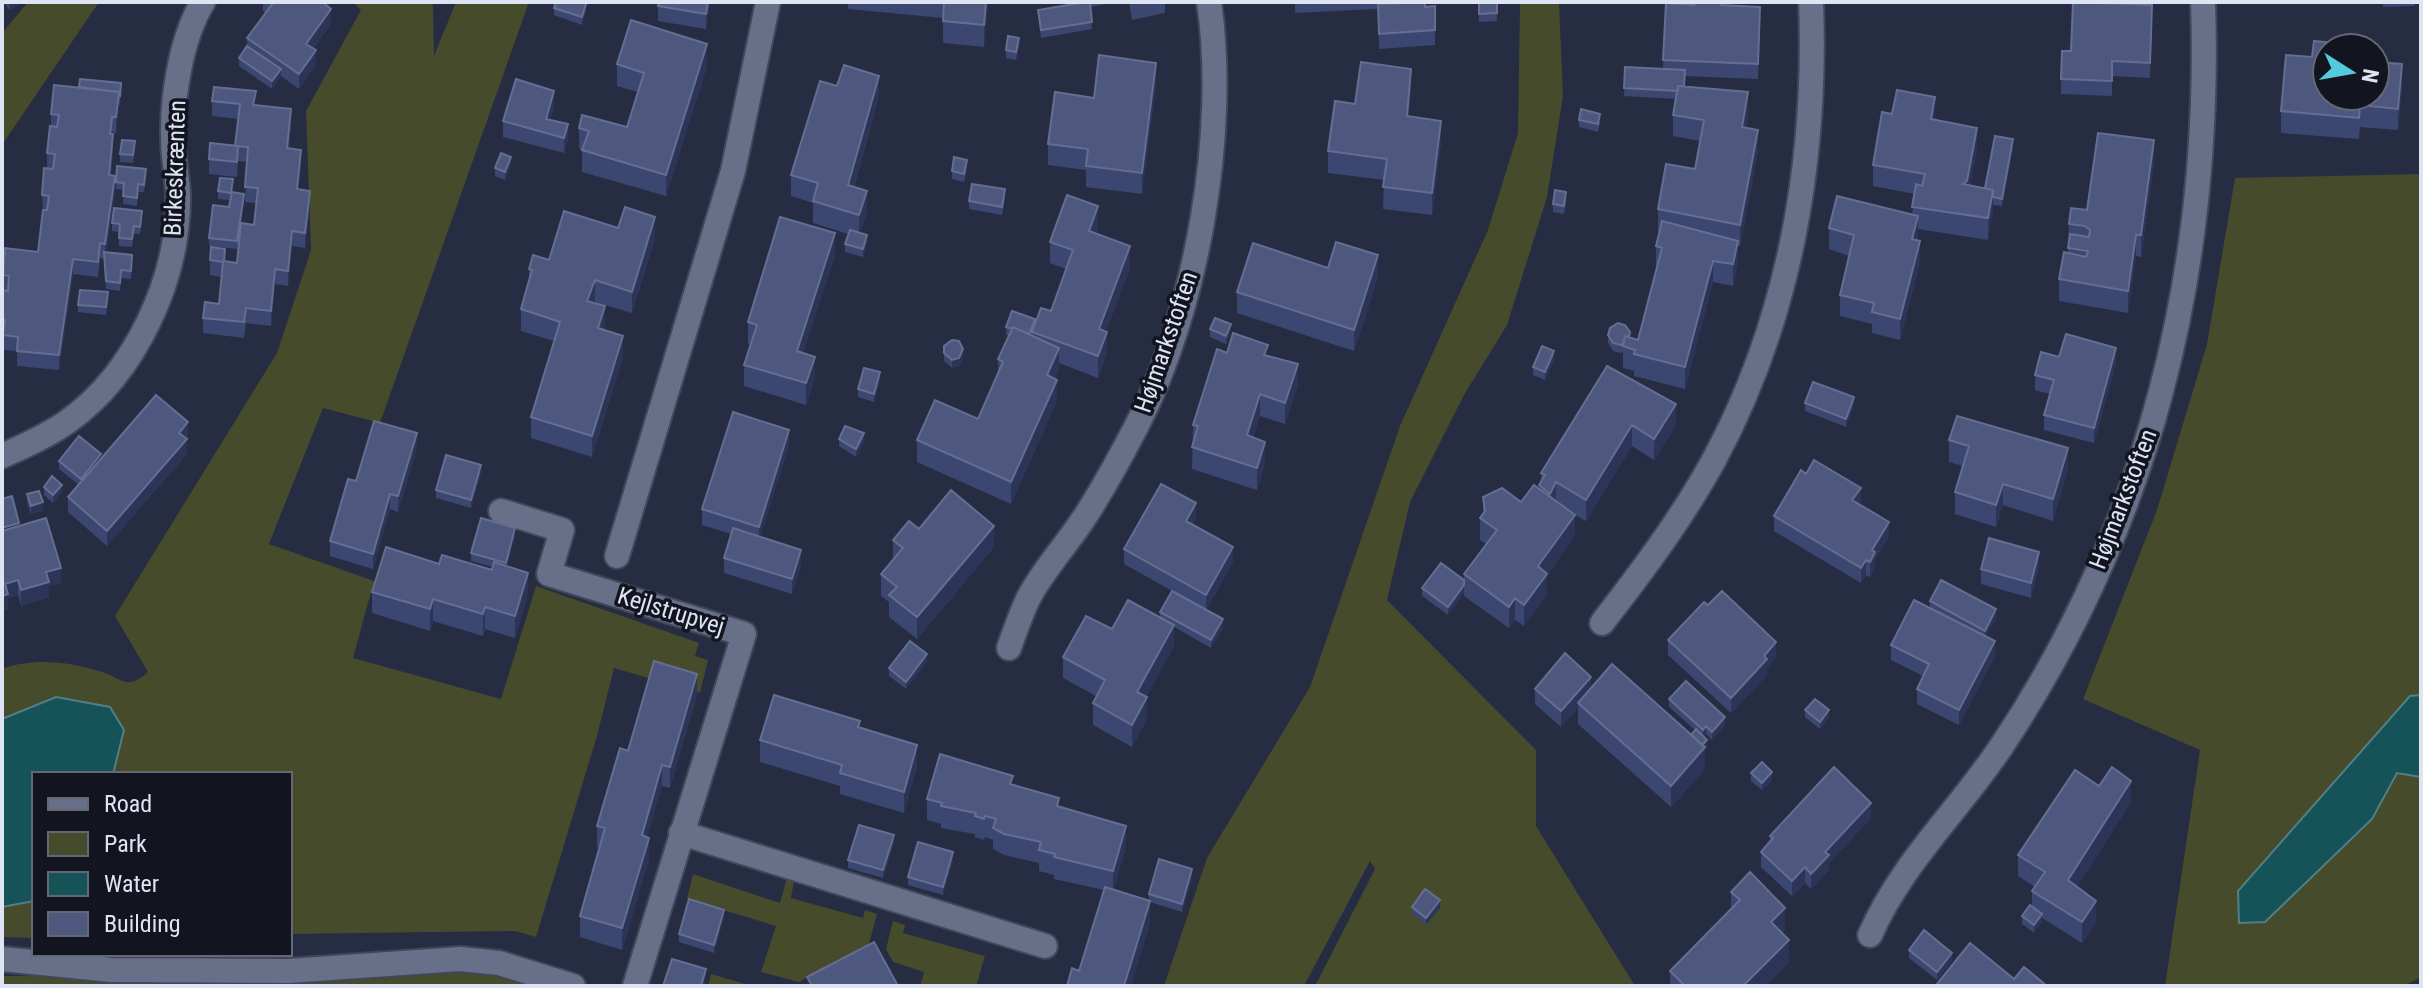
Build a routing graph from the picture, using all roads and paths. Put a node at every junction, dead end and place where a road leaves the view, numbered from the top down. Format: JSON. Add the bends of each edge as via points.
{"nodes":[{"id":1,"x":203,"y":2,"type":"edge"},
{"id":2,"x":768,"y":2,"type":"edge"},
{"id":3,"x":1209,"y":2,"type":"edge"},
{"id":4,"x":1811,"y":2,"type":"edge"},
{"id":5,"x":2203,"y":2,"type":"edge"},
{"id":6,"x":2,"y":456,"type":"edge"},
{"id":7,"x":501,"y":511,"type":"dead end"},
{"id":8,"x":617,"y":556,"type":"dead end"},
{"id":9,"x":1602,"y":623,"type":"dead end"},
{"id":10,"x":1009,"y":648,"type":"dead end"},
{"id":11,"x":681,"y":833,"type":"junction"},
{"id":12,"x":1870,"y":935,"type":"dead end"},
{"id":13,"x":1045,"y":946,"type":"dead end"},
{"id":14,"x":2,"y":959,"type":"edge"},
{"id":15,"x":573,"y":986,"type":"edge"},
{"id":16,"x":635,"y":986,"type":"edge"}],
"edges":[{"from":1,"to":6,"type":"street","name":"Birkeskrænten","via":[[179,78],[173,136],[178,196],[170,260],[150,321],[110,381],[68,421]]},
{"from":2,"to":8,"type":"street","via":[[733,171]]},
{"from":3,"to":10,"type":"street","name":"Højmarkstoften","via":[[1213,133],[1200,233],[1175,331],[1138,424],[1088,513],[1030,595]]},
{"from":4,"to":9,"type":"street","via":[[1814,73],[1806,173],[1787,271],[1756,366],[1700,482],[1663,544]]},
{"from":5,"to":12,"type":"street","name":"Højmarkstoften","via":[[2206,93],[2195,231],[2169,367],[2128,500],[2071,627],[2001,747],[1887,897]]},
{"from":7,"to":11,"type":"street","name":"Kejlstrupvej","via":[[562,530],[549,574],[744,634]]},
{"from":11,"to":13,"type":"street"},
{"from":11,"to":16,"type":"street","name":"Kejlstrupvej"},
{"from":14,"to":15,"type":"street","via":[[111,970],[288,971],[460,959],[499,963]]}]}
